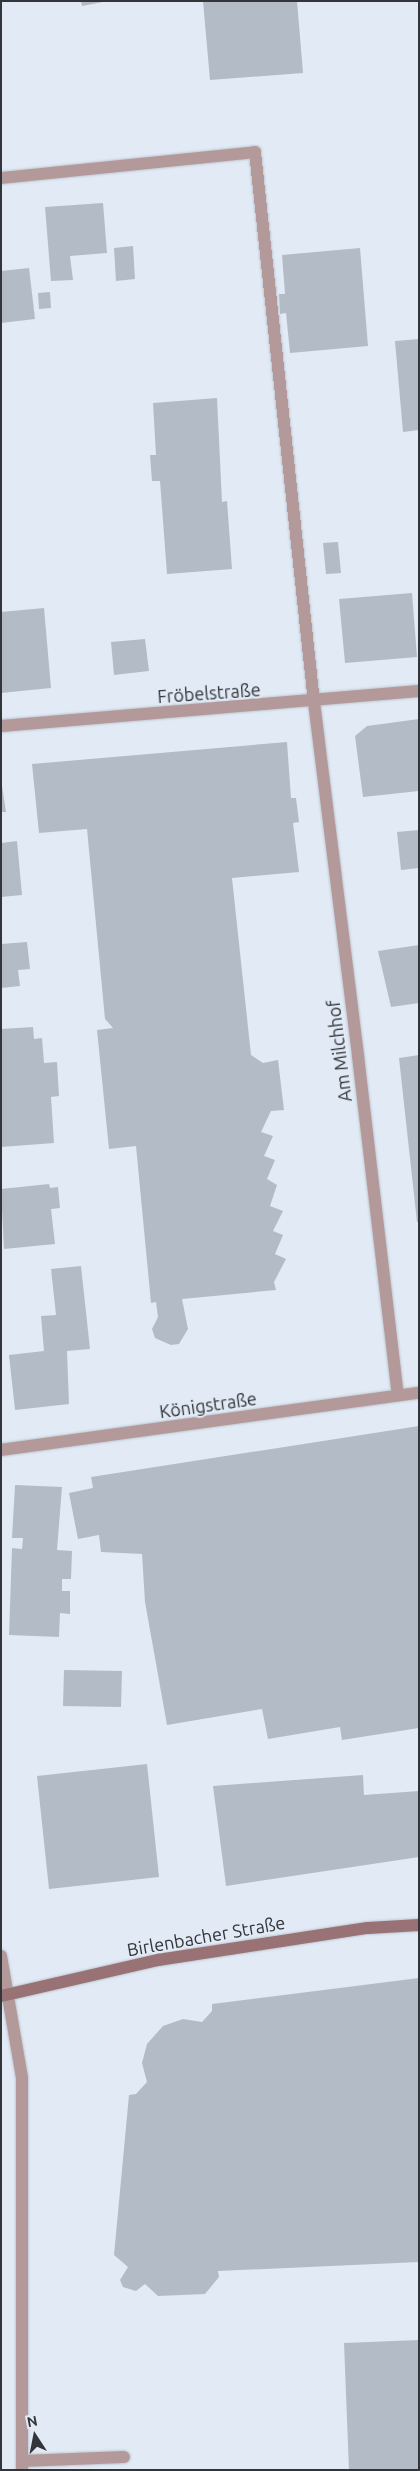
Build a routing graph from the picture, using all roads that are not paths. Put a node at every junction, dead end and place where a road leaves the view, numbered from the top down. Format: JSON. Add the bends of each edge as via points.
{"nodes":[{"id":1,"x":1,"y":178,"type":"edge"},
{"id":2,"x":419,"y":691,"type":"edge"},
{"id":3,"x":314,"y":702,"type":"junction"},
{"id":4,"x":1,"y":726,"type":"edge"},
{"id":5,"x":419,"y":1393,"type":"edge"},
{"id":6,"x":398,"y":1395,"type":"junction"},
{"id":7,"x":1,"y":1450,"type":"edge"},
{"id":8,"x":419,"y":1925,"type":"edge"},
{"id":9,"x":1,"y":1956,"type":"edge"},
{"id":10,"x":6,"y":1994,"type":"edge"},
{"id":11,"x":124,"y":2457,"type":"dead end"},
{"id":12,"x":22,"y":2465,"type":"edge"}],
"edges":[{"from":1,"to":3,"type":"street","name":"Am Milchhof","via":[[255,152]]},
{"from":2,"to":3,"type":"street","name":"Fröbelstraße"},
{"from":3,"to":4,"type":"street","name":"Fröbelstraße"},
{"from":3,"to":6,"type":"street","name":"Am Milchhof"},
{"from":5,"to":6,"type":"street","name":"Königstraße"},
{"from":6,"to":7,"type":"street","name":"Königstraße"},
{"from":8,"to":10,"type":"main road","name":"Birlenbacher Straße","via":[[368,1928],[158,1960]]},
{"from":9,"to":10,"type":"street"},
{"from":10,"to":12,"type":"street","via":[[22,2078]]},
{"from":11,"to":12,"type":"street"}]}
